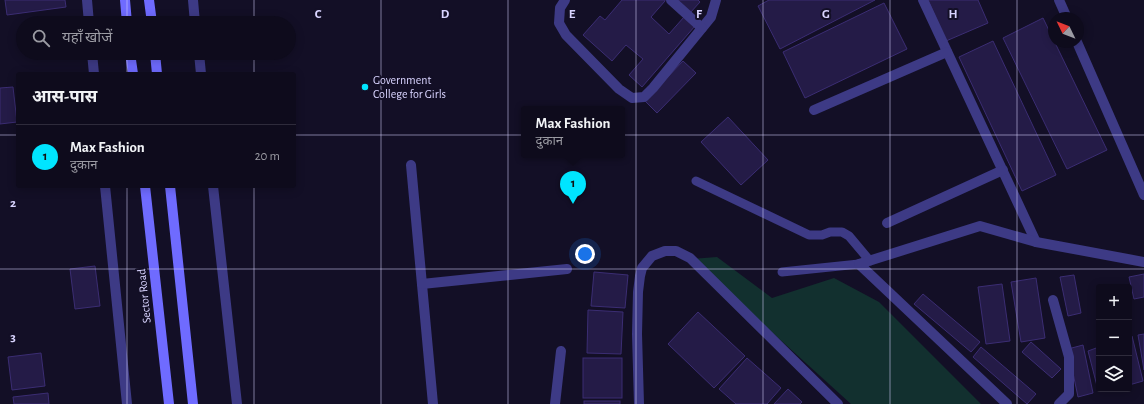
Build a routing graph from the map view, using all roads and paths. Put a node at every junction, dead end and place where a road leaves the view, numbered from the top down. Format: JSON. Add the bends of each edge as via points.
{"nodes":[{"id":1,"x":87,"y":0,"type":"edge"},
{"id":2,"x":125,"y":0,"type":"edge"},
{"id":3,"x":149,"y":0,"type":"edge"},
{"id":4,"x":193,"y":0,"type":"edge"},
{"id":5,"x":566,"y":0,"type":"edge"},
{"id":6,"x":672,"y":0,"type":"edge"},
{"id":7,"x":716,"y":0,"type":"edge"},
{"id":8,"x":923,"y":0,"type":"edge"},
{"id":9,"x":1059,"y":0,"type":"edge"},
{"id":10,"x":1064,"y":12,"type":"edge"},
{"id":11,"x":88,"y":16,"type":"edge"},
{"id":12,"x":126,"y":16,"type":"edge"},
{"id":13,"x":151,"y":16,"type":"edge"},
{"id":14,"x":194,"y":16,"type":"edge"},
{"id":15,"x":702,"y":28,"type":"junction"},
{"id":16,"x":1080,"y":48,"type":"edge"},
{"id":17,"x":947,"y":52,"type":"junction"},
{"id":18,"x":93,"y":60,"type":"edge"},
{"id":19,"x":131,"y":60,"type":"edge"},
{"id":20,"x":156,"y":60,"type":"edge"},
{"id":21,"x":200,"y":60,"type":"edge"},
{"id":22,"x":94,"y":72,"type":"edge"},
{"id":23,"x":133,"y":72,"type":"edge"},
{"id":24,"x":157,"y":72,"type":"edge"},
{"id":25,"x":201,"y":72,"type":"edge"},
{"id":26,"x":814,"y":110,"type":"dead end"},
{"id":27,"x":411,"y":165,"type":"dead end"},
{"id":28,"x":1002,"y":170,"type":"junction"},
{"id":29,"x":696,"y":181,"type":"dead end"},
{"id":30,"x":105,"y":188,"type":"edge"},
{"id":31,"x":145,"y":188,"type":"edge"},
{"id":32,"x":170,"y":188,"type":"edge"},
{"id":33,"x":213,"y":188,"type":"edge"},
{"id":34,"x":1144,"y":195,"type":"edge"},
{"id":35,"x":887,"y":223,"type":"dead end"},
{"id":36,"x":1036,"y":242,"type":"junction"},
{"id":37,"x":870,"y":260,"type":"junction"},
{"id":38,"x":1144,"y":262,"type":"edge"},
{"id":39,"x":859,"y":264,"type":"junction"},
{"id":40,"x":567,"y":270,"type":"dead end"},
{"id":41,"x":782,"y":272,"type":"dead end"},
{"id":42,"x":422,"y":284,"type":"junction"},
{"id":43,"x":1053,"y":300,"type":"dead end"},
{"id":44,"x":561,"y":352,"type":"dead end"},
{"id":45,"x":127,"y":404,"type":"edge"},
{"id":46,"x":169,"y":404,"type":"edge"},
{"id":47,"x":193,"y":404,"type":"edge"},
{"id":48,"x":237,"y":404,"type":"edge"},
{"id":49,"x":433,"y":404,"type":"edge"},
{"id":50,"x":555,"y":404,"type":"edge"},
{"id":51,"x":639,"y":404,"type":"edge"},
{"id":52,"x":838,"y":404,"type":"edge"},
{"id":53,"x":1007,"y":404,"type":"edge"},
{"id":54,"x":1059,"y":404,"type":"edge"}],
"edges":[{"from":1,"to":11,"type":"street"},
{"from":2,"to":12,"type":"main road"},
{"from":3,"to":13,"type":"main road"},
{"from":4,"to":14,"type":"street"},
{"from":5,"to":15,"type":"street","via":[[560,8],[559,23],[566,35],[619,89],[632,98],[644,97],[653,88]]},
{"from":6,"to":15,"type":"street"},
{"from":7,"to":15,"type":"street","via":[[711,17]]},
{"from":8,"to":17,"type":"street"},
{"from":9,"to":10,"type":"street"},
{"from":16,"to":34,"type":"street"},
{"from":17,"to":26,"type":"street"},
{"from":17,"to":28,"type":"street"},
{"from":18,"to":22,"type":"street"},
{"from":19,"to":23,"type":"main road"},
{"from":20,"to":24,"type":"main road"},
{"from":21,"to":25,"type":"street"},
{"from":27,"to":42,"type":"street"},
{"from":28,"to":35,"type":"street"},
{"from":28,"to":36,"type":"street"},
{"from":29,"to":37,"type":"lane","via":[[809,235],[842,232],[849,236]]},
{"from":30,"to":45,"type":"street"},
{"from":31,"to":46,"type":"main road","name":"Sector Road"},
{"from":32,"to":47,"type":"main road"},
{"from":33,"to":48,"type":"street"},
{"from":36,"to":37,"type":"street","via":[[980,226]]},
{"from":36,"to":38,"type":"street"},
{"from":37,"to":39,"type":"street"},
{"from":39,"to":41,"type":"lane"},
{"from":39,"to":53,"type":"street"},
{"from":40,"to":42,"type":"street"},
{"from":42,"to":49,"type":"street"},
{"from":43,"to":54,"type":"street","via":[[1069,357],[1069,394]]},
{"from":44,"to":50,"type":"street"},
{"from":51,"to":52,"type":"street","via":[[637,334],[640,276],[642,268],[652,256],[665,251],[676,251],[690,258]]}]}
